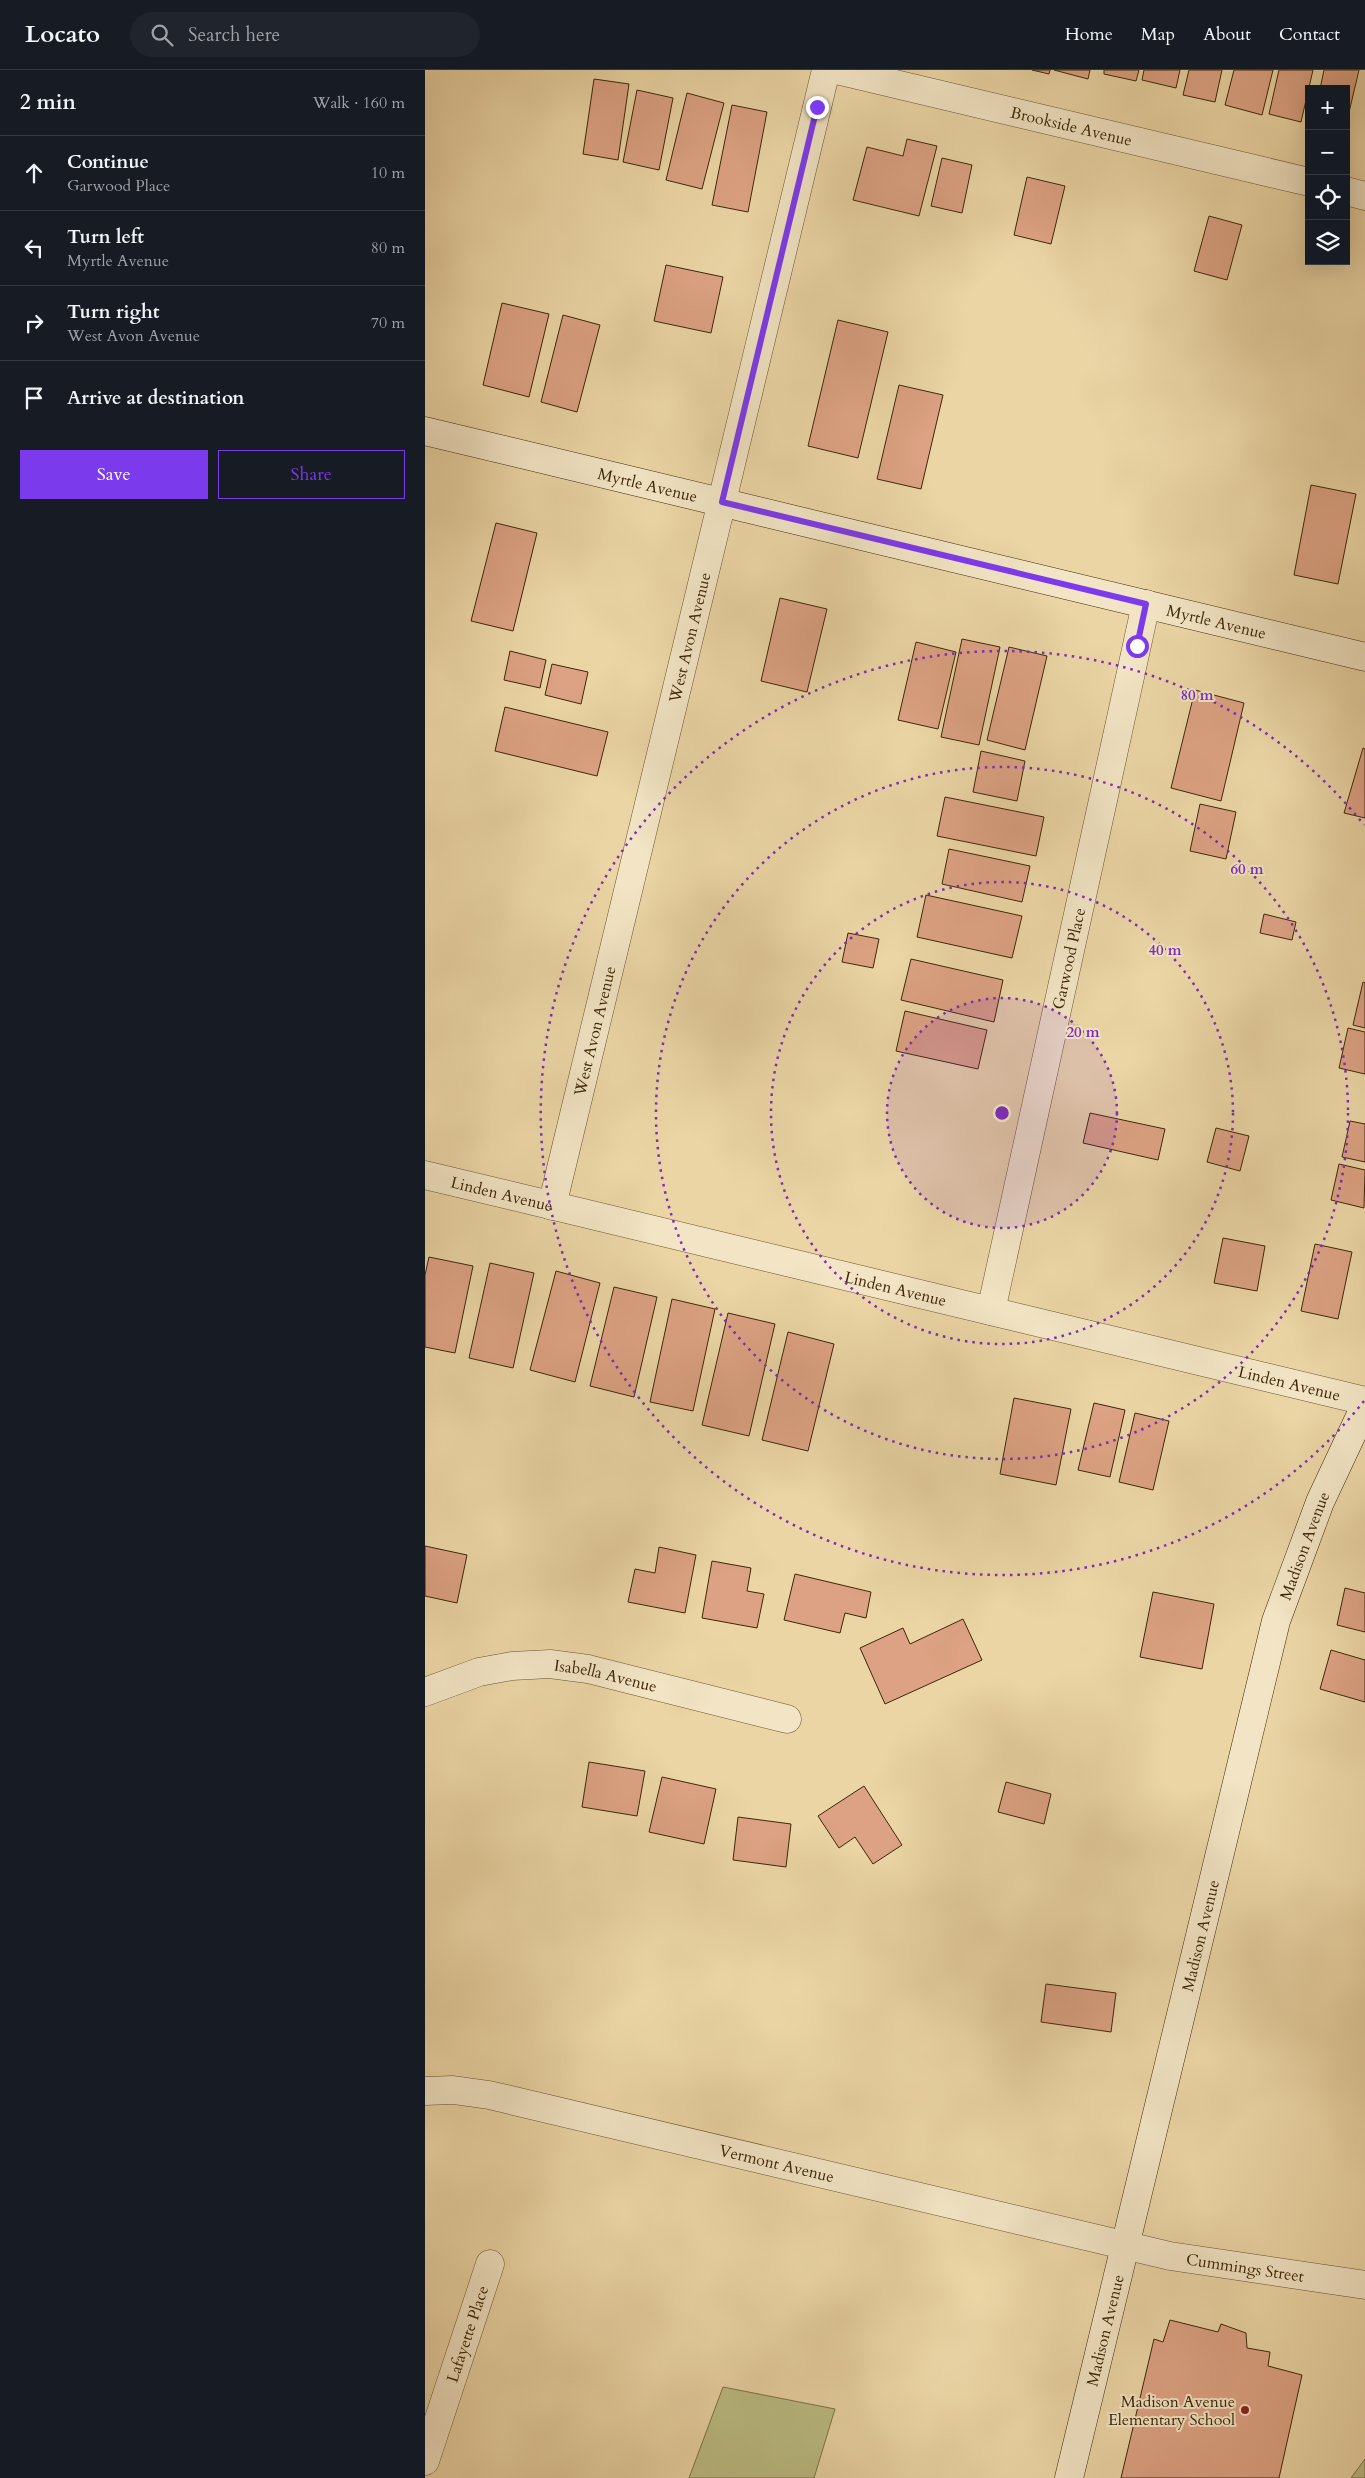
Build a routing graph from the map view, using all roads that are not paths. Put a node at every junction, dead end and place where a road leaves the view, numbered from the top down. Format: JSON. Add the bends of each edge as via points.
{"nodes":[{"id":1,"x":826,"y":70,"type":"edge"},
{"id":2,"x":836,"y":70,"type":"edge"},
{"id":3,"x":1305,"y":181,"type":"edge"},
{"id":4,"x":1350,"y":192,"type":"edge"},
{"id":5,"x":1365,"y":196,"type":"edge"},
{"id":6,"x":425,"y":431,"type":"edge"},
{"id":7,"x":722,"y":502,"type":"junction"},
{"id":8,"x":1146,"y":604,"type":"junction"},
{"id":9,"x":1365,"y":657,"type":"edge"},
{"id":10,"x":425,"y":1175,"type":"edge"},
{"id":11,"x":552,"y":1206,"type":"junction"},
{"id":12,"x":991,"y":1311,"type":"junction"},
{"id":13,"x":1365,"y":1401,"type":"edge"},
{"id":14,"x":1365,"y":1406,"type":"edge"},
{"id":15,"x":425,"y":1692,"type":"edge"},
{"id":16,"x":787,"y":1718,"type":"dead end"},
{"id":17,"x":425,"y":2091,"type":"edge"},
{"id":18,"x":1126,"y":2246,"type":"junction"},
{"id":19,"x":490,"y":2264,"type":"dead end"},
{"id":20,"x":1365,"y":2285,"type":"edge"},
{"id":21,"x":425,"y":2461,"type":"edge"},
{"id":22,"x":1069,"y":2478,"type":"edge"}],
"edges":[{"from":1,"to":7,"type":"street","name":"West Avon Avenue"},
{"from":2,"to":3,"type":"street","name":"Brookside Avenue"},
{"from":4,"to":5,"type":"street"},
{"from":6,"to":7,"type":"street","name":"Myrtle Avenue"},
{"from":7,"to":8,"type":"street","name":"Myrtle Avenue"},
{"from":7,"to":11,"type":"street","name":"West Avon Avenue"},
{"from":8,"to":9,"type":"street","name":"Myrtle Avenue"},
{"from":8,"to":12,"type":"street","name":"Garwood Place"},
{"from":10,"to":11,"type":"street","name":"Linden Avenue"},
{"from":11,"to":12,"type":"street","name":"Linden Avenue"},
{"from":12,"to":13,"type":"street","name":"Linden Avenue"},
{"from":14,"to":18,"type":"street","name":"Madison Avenue","via":[[1320,1502],[1276,1621]]},
{"from":15,"to":16,"type":"street","name":"Isabella Avenue","via":[[479,1672],[550,1664],[588,1670]]},
{"from":17,"to":18,"type":"street","name":"Vermont Avenue","via":[[453,2090],[489,2095]]},
{"from":18,"to":20,"type":"street","name":"Cummings Street","via":[[1170,2256]]},
{"from":18,"to":22,"type":"street","name":"Madison Avenue"},
{"from":19,"to":21,"type":"street","name":"Lafayette Place"}]}
